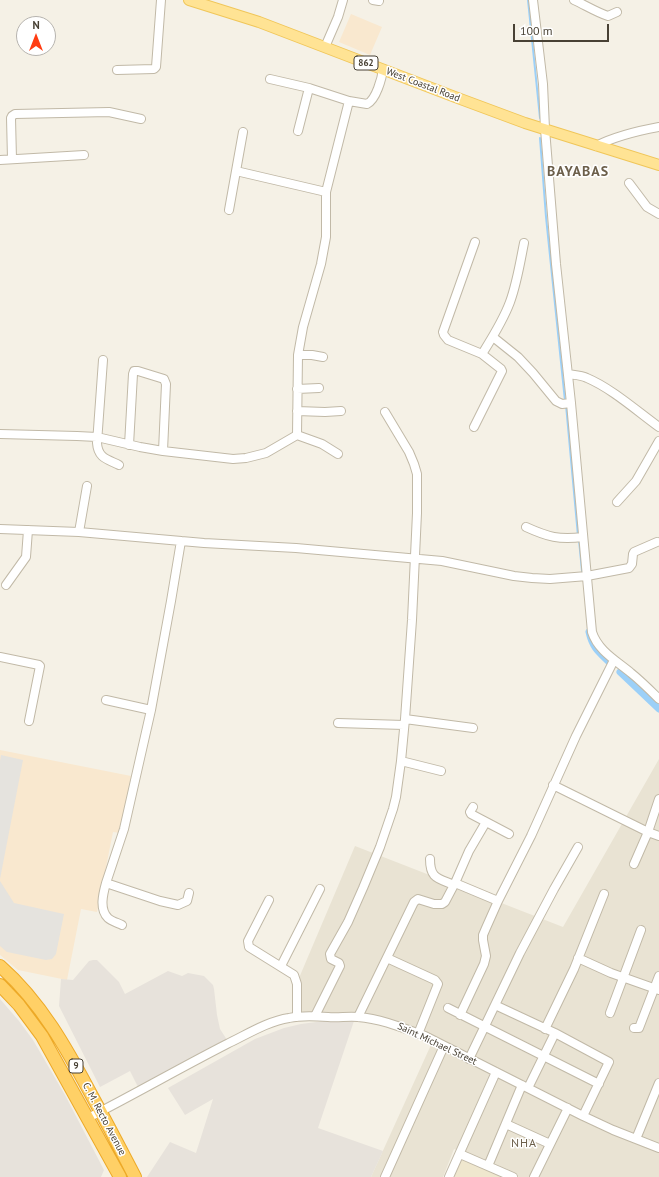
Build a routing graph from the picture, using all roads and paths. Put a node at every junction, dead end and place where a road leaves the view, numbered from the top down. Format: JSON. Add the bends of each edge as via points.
{"nodes":[{"id":1,"x":161,"y":0,"type":"edge"},
{"id":2,"x":189,"y":0,"type":"edge"},
{"id":3,"x":343,"y":0,"type":"edge"},
{"id":4,"x":373,"y":0,"type":"edge"},
{"id":5,"x":379,"y":0,"type":"edge"},
{"id":6,"x":533,"y":0,"type":"edge"},
{"id":7,"x":574,"y":0,"type":"edge"},
{"id":8,"x":616,"y":12,"type":"dead end"},
{"id":9,"x":325,"y":47,"type":"junction"},
{"id":10,"x":383,"y":69,"type":"junction"},
{"id":11,"x":118,"y":70,"type":"dead end"},
{"id":12,"x":270,"y":79,"type":"dead end"},
{"id":13,"x":309,"y":88,"type":"junction"},
{"id":14,"x":349,"y":100,"type":"junction"},
{"id":15,"x":141,"y":119,"type":"dead end"},
{"id":16,"x":659,"y":127,"type":"edge"},
{"id":17,"x":545,"y":129,"type":"junction"},
{"id":18,"x":298,"y":131,"type":"dead end"},
{"id":19,"x":243,"y":132,"type":"dead end"},
{"id":20,"x":596,"y":146,"type":"junction"},
{"id":21,"x":84,"y":155,"type":"dead end"},
{"id":22,"x":12,"y":159,"type":"junction"},
{"id":23,"x":0,"y":160,"type":"edge"},
{"id":24,"x":659,"y":165,"type":"edge"},
{"id":25,"x":236,"y":171,"type":"junction"},
{"id":26,"x":629,"y":183,"type":"dead end"},
{"id":27,"x":326,"y":192,"type":"junction"},
{"id":28,"x":230,"y":210,"type":"dead end"},
{"id":29,"x":659,"y":214,"type":"edge"},
{"id":30,"x":475,"y":242,"type":"dead end"},
{"id":31,"x":524,"y":243,"type":"dead end"},
{"id":32,"x":493,"y":337,"type":"junction"},
{"id":33,"x":482,"y":354,"type":"junction"},
{"id":34,"x":298,"y":355,"type":"junction"},
{"id":35,"x":323,"y":357,"type":"dead end"},
{"id":36,"x":103,"y":360,"type":"dead end"},
{"id":37,"x":568,"y":374,"type":"junction"},
{"id":38,"x":319,"y":388,"type":"dead end"},
{"id":39,"x":297,"y":389,"type":"junction"},
{"id":40,"x":567,"y":403,"type":"junction"},
{"id":41,"x":297,"y":411,"type":"junction"},
{"id":42,"x":341,"y":411,"type":"dead end"},
{"id":43,"x":385,"y":412,"type":"dead end"},
{"id":44,"x":474,"y":427,"type":"dead end"},
{"id":45,"x":659,"y":427,"type":"edge"},
{"id":46,"x":0,"y":434,"type":"edge"},
{"id":47,"x":297,"y":435,"type":"junction"},
{"id":48,"x":97,"y":438,"type":"junction"},
{"id":49,"x":659,"y":441,"type":"edge"},
{"id":50,"x":128,"y":444,"type":"junction"},
{"id":51,"x":163,"y":451,"type":"junction"},
{"id":52,"x":338,"y":454,"type":"dead end"},
{"id":53,"x":119,"y":466,"type":"dead end"},
{"id":54,"x":87,"y":486,"type":"dead end"},
{"id":55,"x":617,"y":502,"type":"dead end"},
{"id":56,"x":526,"y":526,"type":"dead end"},
{"id":57,"x":28,"y":530,"type":"junction"},
{"id":58,"x":0,"y":531,"type":"edge"},
{"id":59,"x":79,"y":532,"type":"junction"},
{"id":60,"x":579,"y":538,"type":"junction"},
{"id":61,"x":181,"y":541,"type":"junction"},
{"id":62,"x":658,"y":542,"type":"dead end"},
{"id":63,"x":414,"y":558,"type":"junction"},
{"id":64,"x":587,"y":576,"type":"junction"},
{"id":65,"x":6,"y":585,"type":"dead end"},
{"id":66,"x":0,"y":657,"type":"edge"},
{"id":67,"x":614,"y":660,"type":"junction"},
{"id":68,"x":659,"y":699,"type":"edge"},
{"id":69,"x":106,"y":700,"type":"dead end"},
{"id":70,"x":151,"y":710,"type":"junction"},
{"id":71,"x":29,"y":721,"type":"dead end"},
{"id":72,"x":405,"y":722,"type":"junction"},
{"id":73,"x":338,"y":723,"type":"dead end"},
{"id":74,"x":473,"y":728,"type":"dead end"},
{"id":75,"x":401,"y":761,"type":"junction"},
{"id":76,"x":441,"y":772,"type":"dead end"},
{"id":77,"x":553,"y":785,"type":"junction"},
{"id":78,"x":659,"y":798,"type":"edge"},
{"id":79,"x":473,"y":807,"type":"dead end"},
{"id":80,"x":486,"y":822,"type":"junction"},
{"id":81,"x":648,"y":832,"type":"junction"},
{"id":82,"x":509,"y":834,"type":"dead end"},
{"id":83,"x":659,"y":836,"type":"edge"},
{"id":84,"x":578,"y":847,"type":"dead end"},
{"id":85,"x":430,"y":859,"type":"dead end"},
{"id":86,"x":634,"y":864,"type":"dead end"},
{"id":87,"x":106,"y":883,"type":"junction"},
{"id":88,"x":454,"y":884,"type":"junction"},
{"id":89,"x":320,"y":889,"type":"dead end"},
{"id":90,"x":189,"y":893,"type":"dead end"},
{"id":91,"x":604,"y":894,"type":"dead end"},
{"id":92,"x":269,"y":900,"type":"dead end"},
{"id":93,"x":498,"y":901,"type":"junction"},
{"id":94,"x":122,"y":925,"type":"dead end"},
{"id":95,"x":641,"y":930,"type":"dead end"},
{"id":96,"x":387,"y":958,"type":"junction"},
{"id":97,"x":578,"y":958,"type":"junction"},
{"id":98,"x":0,"y":966,"type":"edge"},
{"id":99,"x":281,"y":966,"type":"junction"},
{"id":100,"x":659,"y":976,"type":"edge"},
{"id":101,"x":624,"y":978,"type":"junction"},
{"id":102,"x":0,"y":985,"type":"edge"},
{"id":103,"x":657,"y":989,"type":"edge"},
{"id":104,"x":495,"y":1004,"type":"junction"},
{"id":105,"x":448,"y":1008,"type":"dead end"},
{"id":106,"x":610,"y":1013,"type":"dead end"},
{"id":107,"x":460,"y":1015,"type":"junction"},
{"id":108,"x":297,"y":1016,"type":"junction"},
{"id":109,"x":315,"y":1016,"type":"junction"},
{"id":110,"x":358,"y":1017,"type":"junction"},
{"id":111,"x":485,"y":1026,"type":"junction"},
{"id":112,"x":634,"y":1028,"type":"dead end"},
{"id":113,"x":545,"y":1029,"type":"junction"},
{"id":114,"x":555,"y":1033,"type":"junction"},
{"id":115,"x":418,"y":1034,"type":"junction"},
{"id":116,"x":444,"y":1046,"type":"junction"},
{"id":117,"x":544,"y":1057,"type":"junction"},
{"id":118,"x":469,"y":1059,"type":"junction"},
{"id":119,"x":496,"y":1072,"type":"junction"},
{"id":120,"x":659,"y":1083,"type":"edge"},
{"id":121,"x":599,"y":1084,"type":"junction"},
{"id":122,"x":525,"y":1087,"type":"junction"},
{"id":123,"x":568,"y":1108,"type":"junction"},
{"id":124,"x":100,"y":1112,"type":"junction"},
{"id":125,"x":584,"y":1116,"type":"junction"},
{"id":126,"x":88,"y":1118,"type":"junction"},
{"id":127,"x":506,"y":1124,"type":"junction"},
{"id":128,"x":636,"y":1139,"type":"junction"},
{"id":129,"x":550,"y":1144,"type":"junction"},
{"id":130,"x":659,"y":1148,"type":"edge"},
{"id":131,"x":460,"y":1154,"type":"junction"},
{"id":132,"x":488,"y":1166,"type":"junction"},
{"id":133,"x":120,"y":1177,"type":"edge"},
{"id":134,"x":135,"y":1177,"type":"edge"},
{"id":135,"x":386,"y":1177,"type":"edge"},
{"id":136,"x":450,"y":1177,"type":"edge"},
{"id":137,"x":513,"y":1177,"type":"edge"},
{"id":138,"x":534,"y":1177,"type":"edge"}],
"edges":[{"from":1,"to":11,"type":"street","via":[[156,68]]},
{"from":2,"to":9,"type":"main road","name":"West Coastal Road","number":"862","via":[[253,20]]},
{"from":3,"to":9,"type":"street"},
{"from":4,"to":5,"type":"street"},
{"from":6,"to":17,"type":"street","via":[[543,84]]},
{"from":7,"to":8,"type":"street","via":[[600,14],[608,16]]},
{"from":9,"to":10,"type":"main road","name":"West Coastal Road","number":"862"},
{"from":10,"to":14,"type":"street","via":[[382,79],[370,103]]},
{"from":10,"to":17,"type":"main road","name":"West Coastal Road","number":"862"},
{"from":12,"to":13,"type":"street"},
{"from":13,"to":14,"type":"street"},
{"from":13,"to":18,"type":"street"},
{"from":14,"to":27,"type":"street"},
{"from":15,"to":22,"type":"street","via":[[109,112],[15,114],[11,118]]},
{"from":16,"to":20,"type":"street","via":[[622,135]]},
{"from":17,"to":20,"type":"main road","name":"West Coastal Road","number":"862"},
{"from":17,"to":37,"type":"street"},
{"from":19,"to":25,"type":"street"},
{"from":20,"to":24,"type":"main road","name":"West Coastal Road","number":"862"},
{"from":21,"to":22,"type":"street"},
{"from":22,"to":23,"type":"street"},
{"from":25,"to":27,"type":"street"},
{"from":25,"to":28,"type":"street"},
{"from":26,"to":29,"type":"street","via":[[647,207]]},
{"from":27,"to":34,"type":"street","via":[[326,237]]},
{"from":30,"to":33,"type":"street","via":[[443,332],[448,340]]},
{"from":31,"to":32,"type":"street","via":[[515,289]]},
{"from":32,"to":33,"type":"street"},
{"from":32,"to":40,"type":"street","via":[[518,356],[556,402]]},
{"from":33,"to":44,"type":"street","via":[[502,371]]},
{"from":34,"to":35,"type":"street"},
{"from":34,"to":39,"type":"street"},
{"from":36,"to":48,"type":"street"},
{"from":37,"to":40,"type":"street"},
{"from":37,"to":45,"type":"street","via":[[586,377],[595,382]]},
{"from":38,"to":39,"type":"street"},
{"from":39,"to":41,"type":"street"},
{"from":40,"to":60,"type":"street"},
{"from":41,"to":42,"type":"street"},
{"from":41,"to":47,"type":"street"},
{"from":43,"to":63,"type":"street","via":[[409,452],[416,471]]},
{"from":46,"to":48,"type":"street"},
{"from":47,"to":51,"type":"street","via":[[266,453],[246,458],[233,459]]},
{"from":47,"to":52,"type":"street","via":[[322,444]]},
{"from":48,"to":50,"type":"street"},
{"from":48,"to":53,"type":"street","via":[[98,451],[102,457]]},
{"from":49,"to":55,"type":"street","via":[[636,481]]},
{"from":50,"to":51,"type":"street"},
{"from":50,"to":51,"type":"street","via":[[132,374],[138,371],[164,379],[166,384]]},
{"from":54,"to":59,"type":"street"},
{"from":56,"to":60,"type":"street","via":[[549,537]]},
{"from":57,"to":58,"type":"street"},
{"from":57,"to":59,"type":"street"},
{"from":57,"to":65,"type":"street","via":[[26,557]]},
{"from":59,"to":61,"type":"street"},
{"from":60,"to":64,"type":"street"},
{"from":61,"to":63,"type":"street"},
{"from":61,"to":70,"type":"street"},
{"from":62,"to":64,"type":"street","via":[[634,552],[631,567]]},
{"from":63,"to":64,"type":"street","via":[[532,578]]},
{"from":63,"to":72,"type":"street"},
{"from":64,"to":67,"type":"street","via":[[594,638]]},
{"from":66,"to":71,"type":"street","via":[[40,666]]},
{"from":67,"to":68,"type":"street"},
{"from":67,"to":77,"type":"street"},
{"from":69,"to":70,"type":"street"},
{"from":70,"to":87,"type":"street","via":[[124,829]]},
{"from":72,"to":73,"type":"street"},
{"from":72,"to":74,"type":"street"},
{"from":72,"to":75,"type":"street"},
{"from":75,"to":76,"type":"street"},
{"from":75,"to":109,"type":"street","via":[[394,803],[380,847],[354,908],[330,954],[331,959],[340,966]]},
{"from":77,"to":81,"type":"street"},
{"from":77,"to":93,"type":"street"},
{"from":78,"to":81,"type":"street"},
{"from":79,"to":80,"type":"street","via":[[471,814]]},
{"from":80,"to":82,"type":"street"},
{"from":80,"to":88,"type":"street","via":[[468,851]]},
{"from":81,"to":83,"type":"street"},
{"from":81,"to":86,"type":"street"},
{"from":84,"to":104,"type":"street"},
{"from":85,"to":88,"type":"street","via":[[433,874]]},
{"from":87,"to":90,"type":"street","via":[[178,905],[187,901]]},
{"from":87,"to":94,"type":"street","via":[[104,913],[109,919]]},
{"from":88,"to":93,"type":"street"},
{"from":88,"to":96,"type":"street","via":[[448,898],[442,904],[420,899],[414,902]]},
{"from":89,"to":99,"type":"street"},
{"from":91,"to":97,"type":"street"},
{"from":92,"to":99,"type":"street","via":[[248,945]]},
{"from":93,"to":107,"type":"street","via":[[483,936],[486,956],[484,964]]},
{"from":95,"to":101,"type":"street"},
{"from":96,"to":110,"type":"street"},
{"from":96,"to":115,"type":"street","via":[[435,980],[438,984]]},
{"from":97,"to":101,"type":"street"},
{"from":97,"to":113,"type":"street"},
{"from":98,"to":124,"type":"highway","name":"C. M. Recto Avenue","number":"9","via":[[25,990],[53,1027]]},
{"from":99,"to":108,"type":"street","via":[[296,978]]},
{"from":100,"to":103,"type":"street"},
{"from":101,"to":103,"type":"street"},
{"from":101,"to":106,"type":"street"},
{"from":102,"to":126,"type":"highway","name":"C. M. Recto Avenue","number":"9","via":[[42,1036]]},
{"from":103,"to":112,"type":"street","via":[[639,1028]]},
{"from":104,"to":111,"type":"street"},
{"from":104,"to":113,"type":"street"},
{"from":105,"to":107,"type":"street"},
{"from":107,"to":111,"type":"street"},
{"from":108,"to":109,"type":"street","name":"Saint Michael Street"},
{"from":108,"to":124,"type":"street","name":"Saint Michael Street","via":[[282,1019],[252,1032]]},
{"from":109,"to":110,"type":"street","name":"Saint Michael Street"},
{"from":110,"to":115,"type":"street","name":"Saint Michael Street","via":[[383,1021]]},
{"from":111,"to":117,"type":"street"},
{"from":111,"to":118,"type":"street"},
{"from":113,"to":114,"type":"street"},
{"from":114,"to":117,"type":"street"},
{"from":114,"to":121,"type":"street","via":[[608,1061]]},
{"from":115,"to":116,"type":"street","name":"Saint Michael Street"},
{"from":116,"to":118,"type":"street","name":"Saint Michael Street"},
{"from":116,"to":135,"type":"street"},
{"from":117,"to":121,"type":"street"},
{"from":117,"to":122,"type":"street"},
{"from":118,"to":119,"type":"street","name":"Saint Michael Street"},
{"from":119,"to":122,"type":"street","name":"Saint Michael Street"},
{"from":119,"to":131,"type":"street"},
{"from":120,"to":128,"type":"street"},
{"from":121,"to":125,"type":"street"},
{"from":122,"to":123,"type":"street","name":"Saint Michael Street"},
{"from":122,"to":127,"type":"street"},
{"from":123,"to":125,"type":"street","name":"Saint Michael Street"},
{"from":123,"to":129,"type":"street"},
{"from":124,"to":126,"type":"street","name":"Saint Michael Street"},
{"from":124,"to":134,"type":"highway","name":"C. M. Recto Avenue","number":"9"},
{"from":125,"to":128,"type":"street","name":"Saint Michael Street"},
{"from":126,"to":133,"type":"highway","name":"C. M. Recto Avenue","number":"9"},
{"from":127,"to":129,"type":"street"},
{"from":127,"to":132,"type":"street"},
{"from":128,"to":130,"type":"street","name":"Saint Michael Street"},
{"from":129,"to":138,"type":"street"},
{"from":131,"to":132,"type":"street"},
{"from":131,"to":136,"type":"street"},
{"from":132,"to":137,"type":"street"}]}
